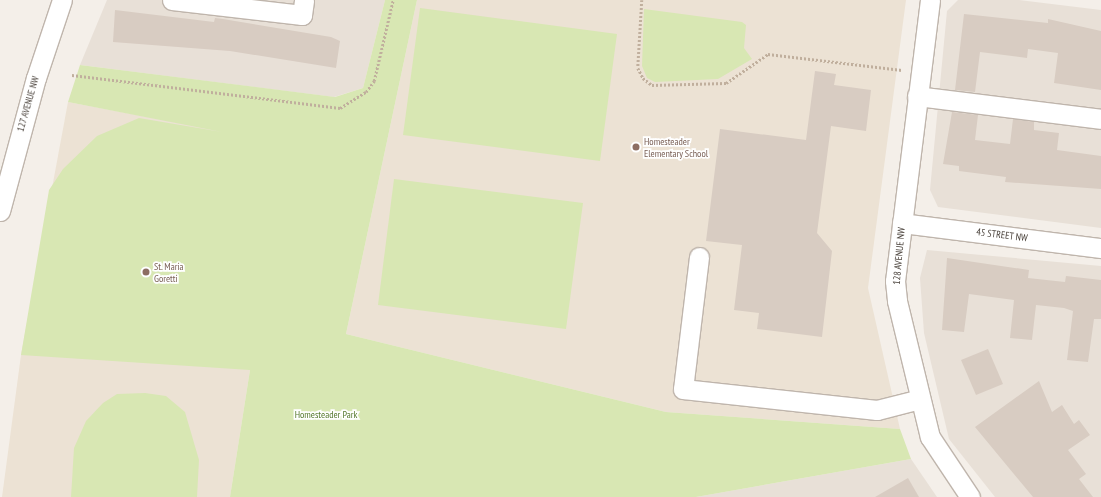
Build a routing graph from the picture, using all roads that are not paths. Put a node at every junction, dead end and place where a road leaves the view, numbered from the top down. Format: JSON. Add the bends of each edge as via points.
{"nodes":[{"id":1,"x":62,"y":0,"type":"edge"},
{"id":2,"x":172,"y":0,"type":"edge"},
{"id":3,"x":304,"y":0,"type":"edge"},
{"id":4,"x":930,"y":0,"type":"edge"},
{"id":5,"x":917,"y":96,"type":"junction"},
{"id":6,"x":1101,"y":119,"type":"edge"},
{"id":7,"x":0,"y":211,"type":"edge"},
{"id":8,"x":902,"y":223,"type":"junction"},
{"id":9,"x":1101,"y":248,"type":"edge"},
{"id":10,"x":699,"y":257,"type":"dead end"},
{"id":11,"x":920,"y":399,"type":"junction"},
{"id":12,"x":970,"y":497,"type":"edge"}],
"edges":[{"from":1,"to":7,"type":"street","name":"127 AVENUE NW","via":[[36,78]]},
{"from":2,"to":3,"type":"street","via":[[302,15]]},
{"from":4,"to":5,"type":"street","name":"128 AVENUE NW"},
{"from":5,"to":6,"type":"street"},
{"from":5,"to":8,"type":"street","name":"128 AVENUE NW"},
{"from":8,"to":9,"type":"street","name":"45 STREET NW"},
{"from":8,"to":11,"type":"street","name":"128 AVENUE NW","via":[[897,301]]},
{"from":10,"to":11,"type":"street","via":[[683,388],[877,410]]},
{"from":11,"to":12,"type":"street","name":"128 AVENUE NW","via":[[937,450]]}]}
